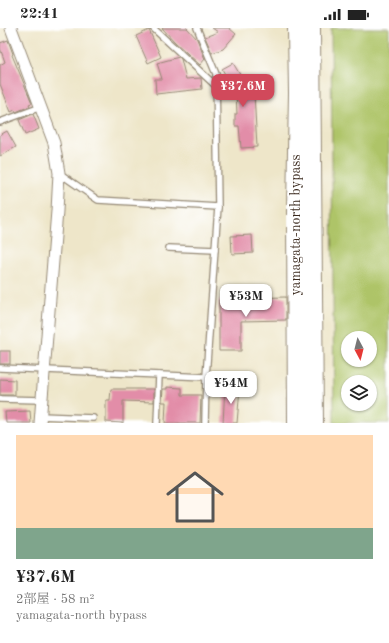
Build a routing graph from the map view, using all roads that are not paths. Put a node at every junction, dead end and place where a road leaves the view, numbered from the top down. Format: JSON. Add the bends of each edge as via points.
{"nodes":[{"id":1,"x":11,"y":28,"type":"edge"},
{"id":2,"x":153,"y":28,"type":"edge"},
{"id":3,"x":197,"y":28,"type":"edge"},
{"id":4,"x":297,"y":28,"type":"edge"},
{"id":5,"x":311,"y":28,"type":"edge"},
{"id":6,"x":216,"y":86,"type":"junction"},
{"id":7,"x":40,"y":107,"type":"junction"},
{"id":8,"x":1,"y":120,"type":"edge"},
{"id":9,"x":59,"y":173,"type":"junction"},
{"id":10,"x":218,"y":207,"type":"junction"},
{"id":11,"x":169,"y":248,"type":"dead end"},
{"id":12,"x":215,"y":250,"type":"junction"},
{"id":13,"x":0,"y":368,"type":"edge"},
{"id":14,"x":44,"y":369,"type":"junction"},
{"id":15,"x":159,"y":375,"type":"junction"},
{"id":16,"x":206,"y":378,"type":"junction"},
{"id":17,"x":0,"y":399,"type":"edge"},
{"id":18,"x":42,"y":400,"type":"junction"},
{"id":19,"x":93,"y":418,"type":"dead end"},
{"id":20,"x":40,"y":420,"type":"edge"},
{"id":21,"x":157,"y":423,"type":"edge"},
{"id":22,"x":205,"y":423,"type":"edge"},
{"id":23,"x":297,"y":423,"type":"edge"},
{"id":24,"x":314,"y":423,"type":"edge"}],
"edges":[{"from":1,"to":7,"type":"street"},
{"from":2,"to":6,"type":"lane"},
{"from":3,"to":6,"type":"lane","via":[[216,74]]},
{"from":4,"to":23,"type":"highway","name":"yamagata-north bypass"},
{"from":5,"to":24,"type":"highway","name":"yamagata-north bypass"},
{"from":6,"to":10,"type":"lane"},
{"from":7,"to":8,"type":"lane"},
{"from":7,"to":9,"type":"street","via":[[54,143]]},
{"from":9,"to":10,"type":"lane","via":[[98,200]]},
{"from":9,"to":14,"type":"street"},
{"from":10,"to":12,"type":"lane"},
{"from":11,"to":12,"type":"lane"},
{"from":12,"to":16,"type":"lane"},
{"from":13,"to":14,"type":"lane"},
{"from":14,"to":15,"type":"lane"},
{"from":14,"to":18,"type":"street"},
{"from":15,"to":16,"type":"lane"},
{"from":15,"to":21,"type":"lane"},
{"from":16,"to":22,"type":"lane"},
{"from":17,"to":18,"type":"lane"},
{"from":18,"to":20,"type":"street"},
{"from":19,"to":20,"type":"lane"}]}
